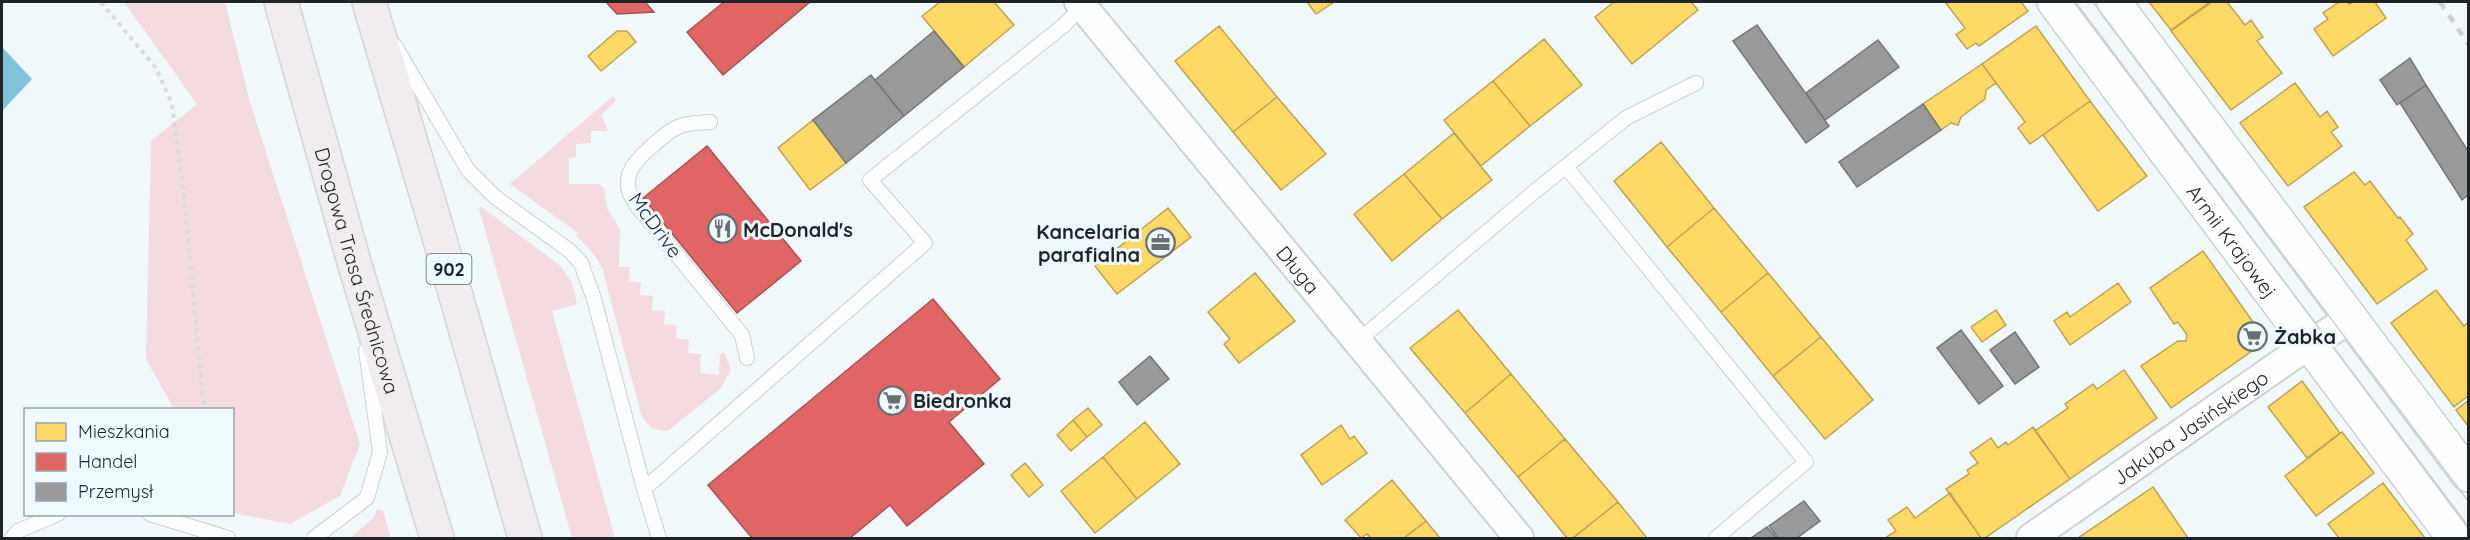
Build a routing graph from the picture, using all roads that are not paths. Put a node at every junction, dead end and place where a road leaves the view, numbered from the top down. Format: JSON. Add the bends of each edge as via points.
{"nodes":[{"id":1,"x":281,"y":2,"type":"edge"},
{"id":2,"x":369,"y":2,"type":"edge"},
{"id":3,"x":2054,"y":2,"type":"edge"},
{"id":4,"x":2114,"y":2,"type":"edge"},
{"id":5,"x":1081,"y":4,"type":"edge"},
{"id":6,"x":1696,"y":83,"type":"dead end"},
{"id":7,"x":710,"y":122,"type":"dead end"},
{"id":8,"x":1567,"y":168,"type":"junction"},
{"id":9,"x":354,"y":262,"type":"junction"},
{"id":10,"x":2351,"y":318,"type":"junction"},
{"id":11,"x":1358,"y":341,"type":"junction"},
{"id":12,"x":2311,"y":345,"type":"junction"},
{"id":13,"x":747,"y":358,"type":"dead end"},
{"id":14,"x":2469,"y":475,"type":"edge"},
{"id":15,"x":644,"y":489,"type":"junction"},
{"id":16,"x":53,"y":516,"type":"edge"},
{"id":17,"x":156,"y":516,"type":"edge"},
{"id":18,"x":12,"y":538,"type":"edge"},
{"id":19,"x":228,"y":538,"type":"edge"},
{"id":20,"x":314,"y":538,"type":"edge"},
{"id":21,"x":437,"y":538,"type":"edge"},
{"id":22,"x":525,"y":538,"type":"edge"},
{"id":23,"x":659,"y":538,"type":"edge"},
{"id":24,"x":1519,"y":538,"type":"edge"},
{"id":25,"x":1716,"y":538,"type":"edge"},
{"id":26,"x":2031,"y":538,"type":"edge"},
{"id":27,"x":2454,"y":538,"type":"edge"}],
"edges":[{"from":1,"to":9,"type":"main road","name":"Drogowa Trasa Średnicowa"},
{"from":2,"to":15,"type":"lane","via":[[468,170],[495,197],[581,263]]},
{"from":2,"to":22,"type":"main road","number":"902"},
{"from":3,"to":12,"type":"street","name":"Armii Krajowej"},
{"from":4,"to":10,"type":"street"},
{"from":5,"to":11,"type":"street","name":"Długa"},
{"from":5,"to":15,"type":"lane","via":[[1063,27],[870,180],[925,243]]},
{"from":6,"to":8,"type":"lane","via":[[1626,118]]},
{"from":7,"to":13,"type":"lane","name":"McDrive","via":[[686,124],[666,134],[636,160],[628,178],[628,190],[742,335]]},
{"from":8,"to":11,"type":"lane"},
{"from":8,"to":25,"type":"lane","via":[[1806,462]]},
{"from":9,"to":20,"type":"lane","via":[[380,452],[367,498]]},
{"from":9,"to":21,"type":"main road","name":"Drogowa Trasa Średnicowa"},
{"from":10,"to":12,"type":"street","name":"Jakuba Jasińskiego"},
{"from":10,"to":14,"type":"street"},
{"from":11,"to":24,"type":"street","name":"Długa"},
{"from":12,"to":26,"type":"street","name":"Jakuba Jasińskiego"},
{"from":12,"to":27,"type":"street","name":"Armii Krajowej"},
{"from":15,"to":23,"type":"lane"},
{"from":16,"to":18,"type":"lane","via":[[18,531]]},
{"from":17,"to":19,"type":"lane"}]}
